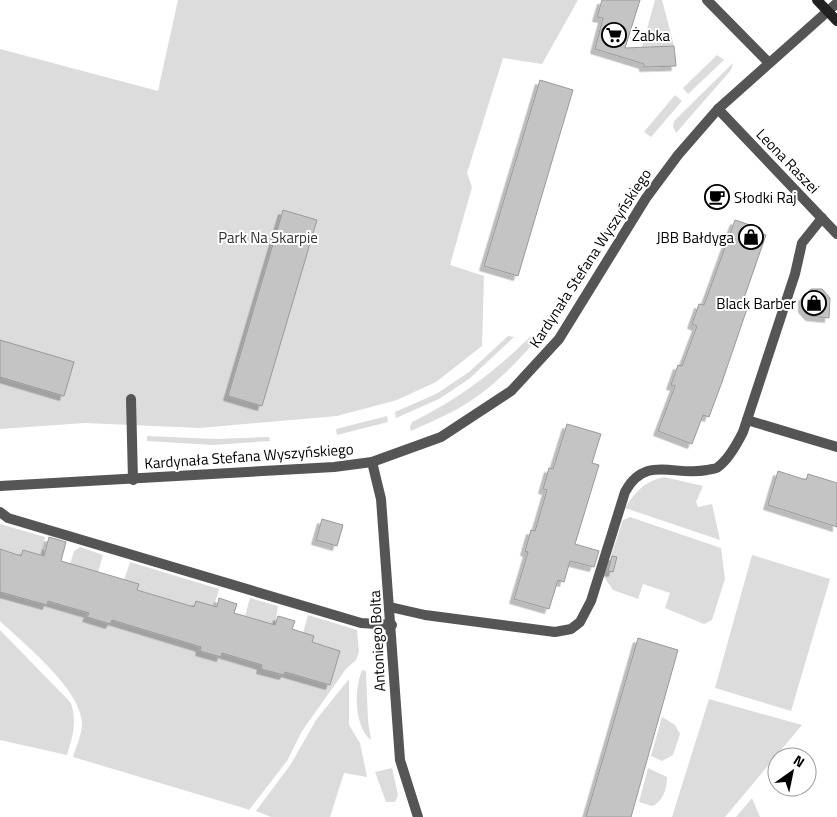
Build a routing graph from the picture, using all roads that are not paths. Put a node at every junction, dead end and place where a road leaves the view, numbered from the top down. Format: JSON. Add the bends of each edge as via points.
{"nodes":[{"id":1,"x":707,"y":0,"type":"edge"},
{"id":2,"x":817,"y":0,"type":"edge"},
{"id":3,"x":837,"y":3,"type":"edge"},
{"id":4,"x":828,"y":10,"type":"junction"},
{"id":5,"x":837,"y":21,"type":"edge"},
{"id":6,"x":768,"y":62,"type":"junction"},
{"id":7,"x":718,"y":109,"type":"junction"},
{"id":8,"x":822,"y":218,"type":"junction"},
{"id":9,"x":837,"y":234,"type":"edge"},
{"id":10,"x":131,"y":399,"type":"dead end"},
{"id":11,"x":747,"y":420,"type":"junction"},
{"id":12,"x":837,"y":447,"type":"edge"},
{"id":13,"x":372,"y":462,"type":"junction"},
{"id":14,"x":133,"y":480,"type":"junction"},
{"id":15,"x":0,"y":486,"type":"edge"},
{"id":16,"x":0,"y":512,"type":"edge"},
{"id":17,"x":390,"y":607,"type":"junction"},
{"id":18,"x":392,"y":625,"type":"junction"},
{"id":19,"x":418,"y":817,"type":"edge"}],
"edges":[{"from":1,"to":6,"type":"street"},
{"from":2,"to":4,"type":"street"},
{"from":3,"to":4,"type":"street","name":"Kardynała Stefana Wyszyńskiego"},
{"from":4,"to":5,"type":"street"},
{"from":4,"to":6,"type":"street","name":"Kardynała Stefana Wyszyńskiego"},
{"from":6,"to":7,"type":"street","name":"Kardynała Stefana Wyszyńskiego"},
{"from":7,"to":8,"type":"street","name":"Leona Raszei"},
{"from":7,"to":13,"type":"street","name":"Kardynała Stefana Wyszyńskiego","via":[[646,198],[559,339],[511,391],[441,437]]},
{"from":8,"to":9,"type":"street","name":"Leona Raszei"},
{"from":8,"to":11,"type":"street","via":[[802,243],[795,274]]},
{"from":10,"to":14,"type":"street"},
{"from":11,"to":12,"type":"street"},
{"from":11,"to":17,"type":"street","via":[[734,449],[718,467],[700,471],[657,469],[633,479],[625,492],[590,601],[580,622],[571,629],[547,631],[424,615]]},
{"from":13,"to":14,"type":"street","name":"Kardynała Stefana Wyszyńskiego"},
{"from":13,"to":17,"type":"street","name":"Antoniego Bolta","via":[[381,499]]},
{"from":14,"to":15,"type":"street","name":"Kardynała Stefana Wyszyńskiego"},
{"from":16,"to":18,"type":"street","via":[[8,518],[361,623]]},
{"from":17,"to":18,"type":"street","name":"Antoniego Bolta"},
{"from":18,"to":19,"type":"street","name":"Antoniego Bolta","via":[[400,760]]}]}
